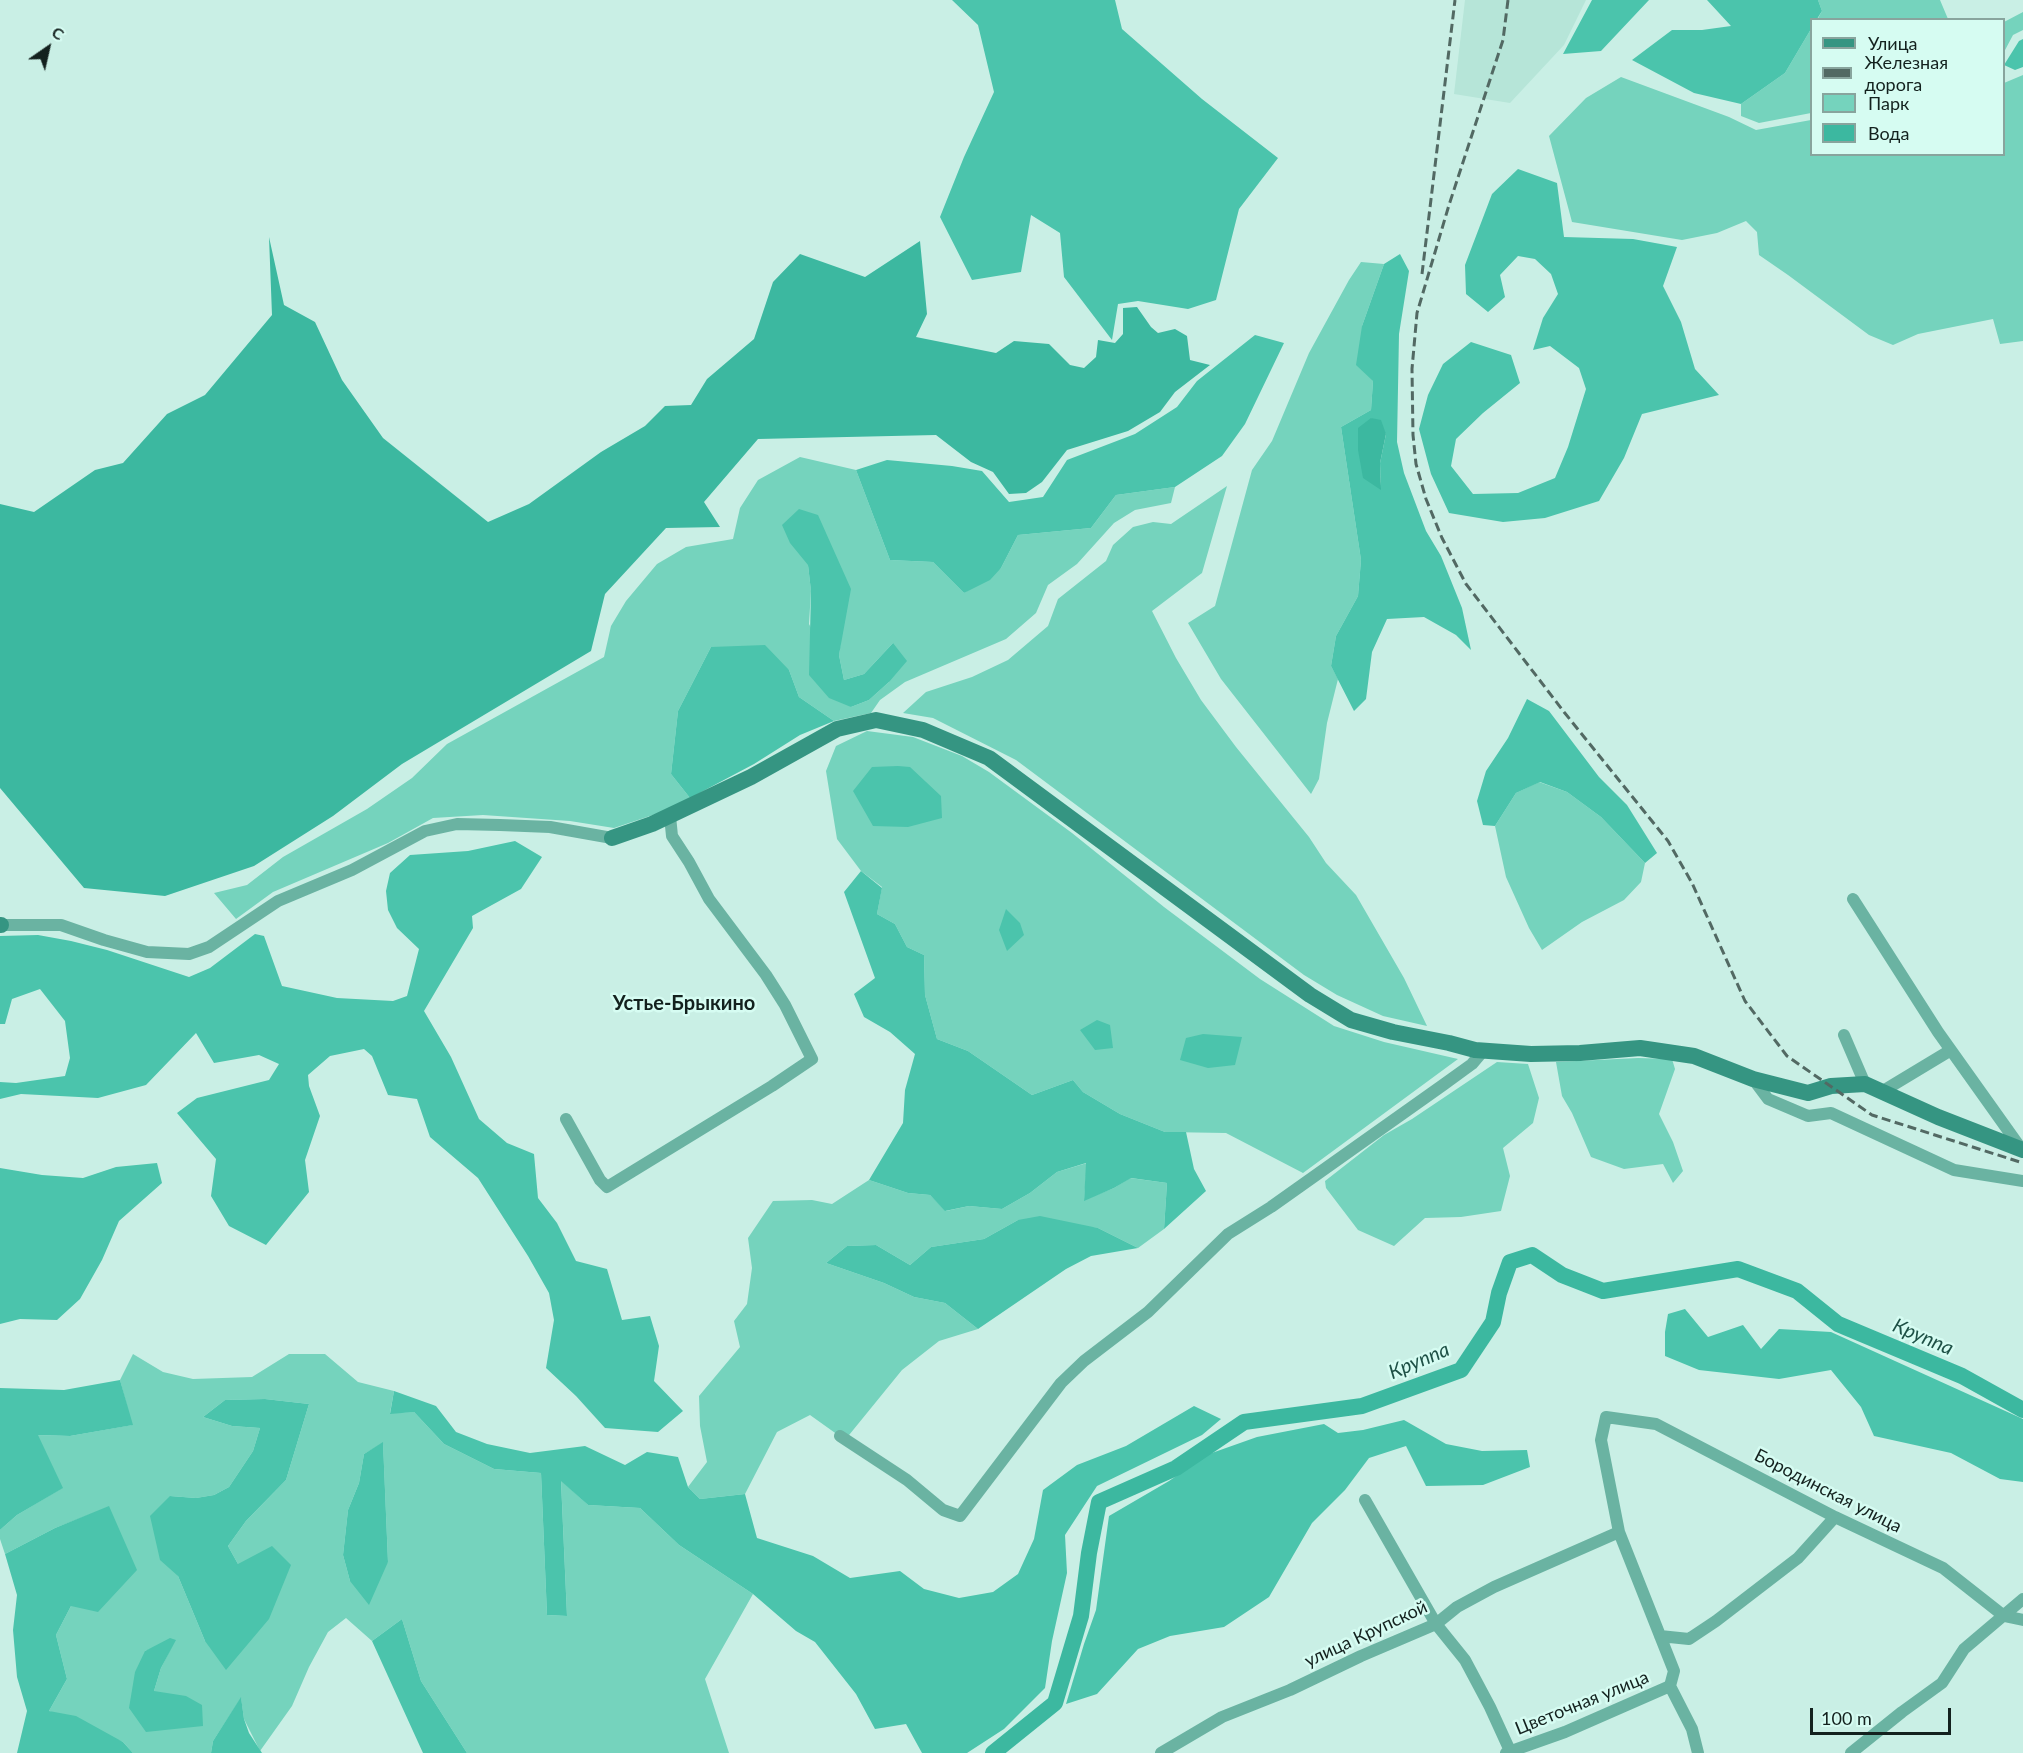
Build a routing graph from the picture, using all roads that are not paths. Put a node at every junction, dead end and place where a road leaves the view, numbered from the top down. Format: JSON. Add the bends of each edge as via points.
{"nodes":[{"id":1,"x":670,"y":816,"type":"junction"},
{"id":2,"x":612,"y":838,"type":"joint"},
{"id":3,"x":1853,"y":899,"type":"dead end"},
{"id":4,"x":0,"y":925,"type":"edge"},
{"id":5,"x":1844,"y":1035,"type":"dead end"},
{"id":6,"x":1951,"y":1050,"type":"junction"},
{"id":7,"x":1483,"y":1051,"type":"junction"},
{"id":8,"x":1753,"y":1079,"type":"junction"},
{"id":9,"x":1865,"y":1084,"type":"junction"},
{"id":10,"x":1883,"y":1091,"type":"junction"},
{"id":11,"x":566,"y":1119,"type":"dead end"},
{"id":12,"x":2023,"y":1150,"type":"edge"},
{"id":13,"x":2023,"y":1181,"type":"edge"},
{"id":14,"x":840,"y":1436,"type":"dead end"},
{"id":15,"x":1365,"y":1500,"type":"dead end"},
{"id":16,"x":1835,"y":1517,"type":"junction"},
{"id":17,"x":1619,"y":1532,"type":"junction"},
{"id":18,"x":2023,"y":1599,"type":"edge"},
{"id":19,"x":2004,"y":1616,"type":"junction"},
{"id":20,"x":2023,"y":1620,"type":"edge"},
{"id":21,"x":1436,"y":1624,"type":"junction"},
{"id":22,"x":1660,"y":1636,"type":"junction"},
{"id":23,"x":1670,"y":1686,"type":"junction"},
{"id":24,"x":1509,"y":1752,"type":"edge"},
{"id":25,"x":1161,"y":1753,"type":"edge"},
{"id":26,"x":1698,"y":1753,"type":"edge"},
{"id":27,"x":1851,"y":1753,"type":"edge"}],
"edges":[{"from":1,"to":2,"type":"street"},
{"from":1,"to":7,"type":"street","via":[[837,729],[876,720],[923,730],[989,758],[1310,995],[1351,1020]]},
{"from":1,"to":11,"type":"street","via":[[672,836],[709,899],[785,1005],[812,1059],[607,1187]]},
{"from":2,"to":4,"type":"street","via":[[550,827],[500,825],[457,824],[424,831],[352,870],[278,901],[209,947],[189,954],[147,952],[61,925]]},
{"from":3,"to":6,"type":"street"},
{"from":5,"to":9,"type":"street"},
{"from":6,"to":10,"type":"street"},
{"from":6,"to":12,"type":"street"},
{"from":7,"to":8,"type":"street","via":[[1531,1054],[1640,1048],[1694,1056]]},
{"from":7,"to":14,"type":"street","via":[[1443,1085],[1228,1234],[1148,1312],[1084,1361],[1061,1383],[960,1516],[943,1510],[907,1480]]},
{"from":8,"to":9,"type":"street","via":[[1808,1093],[1831,1086]]},
{"from":8,"to":13,"type":"street","via":[[1768,1099],[1808,1116],[1831,1113],[1954,1170]]},
{"from":9,"to":10,"type":"street"},
{"from":10,"to":12,"type":"street"},
{"from":15,"to":21,"type":"street"},
{"from":16,"to":17,"type":"street","name":"Бородинская улица","via":[[1656,1424],[1606,1417],[1601,1440]]},
{"from":16,"to":19,"type":"street","name":"Бородинская улица","via":[[1944,1568]]},
{"from":16,"to":22,"type":"street","via":[[1798,1558],[1716,1621],[1689,1639]]},
{"from":17,"to":21,"type":"street","name":"улица Крупской","via":[[1494,1587],[1457,1607]]},
{"from":17,"to":22,"type":"street"},
{"from":18,"to":19,"type":"street"},
{"from":19,"to":20,"type":"street","name":"Бородинская улица"},
{"from":19,"to":27,"type":"street","via":[[1964,1649],[1942,1683]]},
{"from":21,"to":24,"type":"street","via":[[1465,1660]]},
{"from":21,"to":25,"type":"street","name":"улица Крупской","via":[[1222,1717]]},
{"from":22,"to":23,"type":"street","via":[[1674,1671]]},
{"from":23,"to":24,"type":"street","name":"Цветочная улица"},
{"from":23,"to":26,"type":"street","via":[[1692,1729]]}]}
